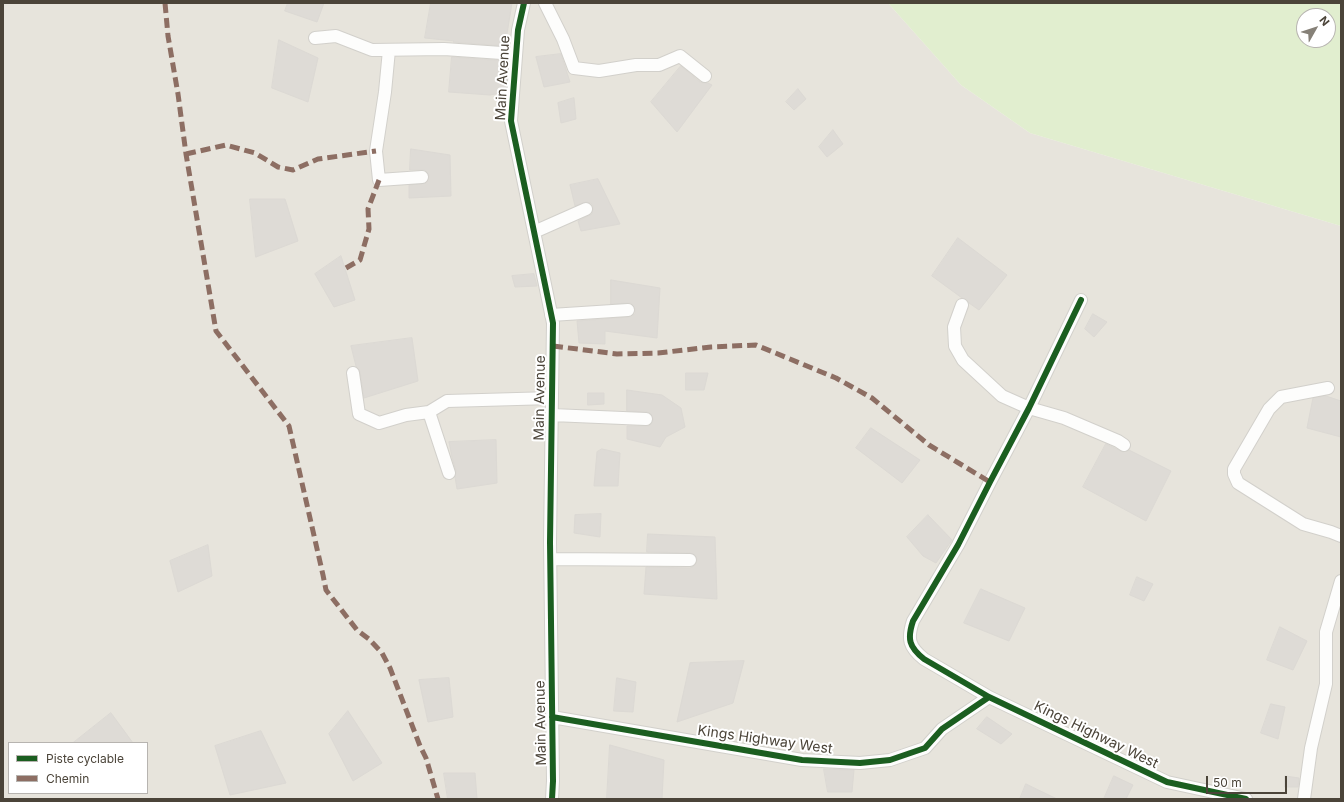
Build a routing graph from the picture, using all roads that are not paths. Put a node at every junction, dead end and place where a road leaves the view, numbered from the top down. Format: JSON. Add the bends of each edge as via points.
{"nodes":[{"id":1,"x":524,"y":3,"type":"edge"},
{"id":2,"x":545,"y":3,"type":"edge"},
{"id":3,"x":315,"y":38,"type":"dead end"},
{"id":4,"x":389,"y":50,"type":"junction"},
{"id":5,"x":516,"y":54,"type":"junction"},
{"id":6,"x":705,"y":76,"type":"dead end"},
{"id":7,"x":422,"y":177,"type":"dead end"},
{"id":8,"x":586,"y":209,"type":"dead end"},
{"id":9,"x":534,"y":232,"type":"junction"},
{"id":10,"x":1080,"y":300,"type":"dead end"},
{"id":11,"x":962,"y":305,"type":"dead end"},
{"id":12,"x":628,"y":310,"type":"dead end"},
{"id":13,"x":551,"y":315,"type":"junction"},
{"id":14,"x":353,"y":373,"type":"dead end"},
{"id":15,"x":1328,"y":388,"type":"dead end"},
{"id":16,"x":552,"y":398,"type":"junction"},
{"id":17,"x":1029,"y":408,"type":"junction"},
{"id":18,"x":429,"y":412,"type":"junction"},
{"id":19,"x":552,"y":415,"type":"junction"},
{"id":20,"x":646,"y":419,"type":"dead end"},
{"id":21,"x":1124,"y":445,"type":"dead end"},
{"id":22,"x":449,"y":473,"type":"dead end"},
{"id":23,"x":1341,"y":536,"type":"edge"},
{"id":24,"x":551,"y":559,"type":"junction"},
{"id":25,"x":690,"y":560,"type":"dead end"},
{"id":26,"x":1341,"y":581,"type":"edge"},
{"id":27,"x":988,"y":696,"type":"junction"},
{"id":28,"x":552,"y":717,"type":"junction"},
{"id":29,"x":552,"y":799,"type":"edge"},
{"id":30,"x":1246,"y":799,"type":"edge"},
{"id":31,"x":1304,"y":799,"type":"edge"}],
"edges":[{"from":1,"to":5,"type":"street","name":"Main Avenue"},
{"from":2,"to":6,"type":"street","via":[[574,68],[599,71],[636,65],[659,65],[680,56]]},
{"from":3,"to":4,"type":"street","via":[[336,36],[372,50]]},
{"from":4,"to":5,"type":"street","via":[[444,49]]},
{"from":4,"to":7,"type":"street","via":[[376,151],[379,180]]},
{"from":5,"to":9,"type":"street","name":"Main Avenue","via":[[511,121]]},
{"from":8,"to":9,"type":"street"},
{"from":9,"to":13,"type":"street","name":"Main Avenue"},
{"from":10,"to":17,"type":"street"},
{"from":11,"to":17,"type":"street","via":[[954,327],[956,346],[963,360],[1002,396]]},
{"from":12,"to":13,"type":"street"},
{"from":13,"to":16,"type":"street","name":"Main Avenue"},
{"from":14,"to":18,"type":"street","via":[[359,414],[379,423],[406,415]]},
{"from":15,"to":23,"type":"street","via":[[1281,398],[1268,409],[1234,469],[1234,474],[1238,483],[1303,524]]},
{"from":16,"to":18,"type":"street","via":[[447,401]]},
{"from":16,"to":19,"type":"street","name":"Main Avenue"},
{"from":17,"to":21,"type":"street","via":[[1064,418]]},
{"from":17,"to":27,"type":"street","via":[[958,545],[909,632],[912,647],[924,659]]},
{"from":18,"to":22,"type":"street"},
{"from":19,"to":20,"type":"street"},
{"from":19,"to":24,"type":"street","name":"Main Avenue"},
{"from":24,"to":25,"type":"street"},
{"from":24,"to":28,"type":"street","name":"Main Avenue"},
{"from":26,"to":31,"type":"street","via":[[1326,632],[1326,684],[1311,748]]},
{"from":27,"to":28,"type":"street","name":"Kings Highway West","via":[[942,729],[925,748],[890,760],[860,763],[802,760]]},
{"from":27,"to":30,"type":"street","name":"Kings Highway West","via":[[1167,782]]},
{"from":28,"to":29,"type":"street","name":"Main Avenue"}]}
